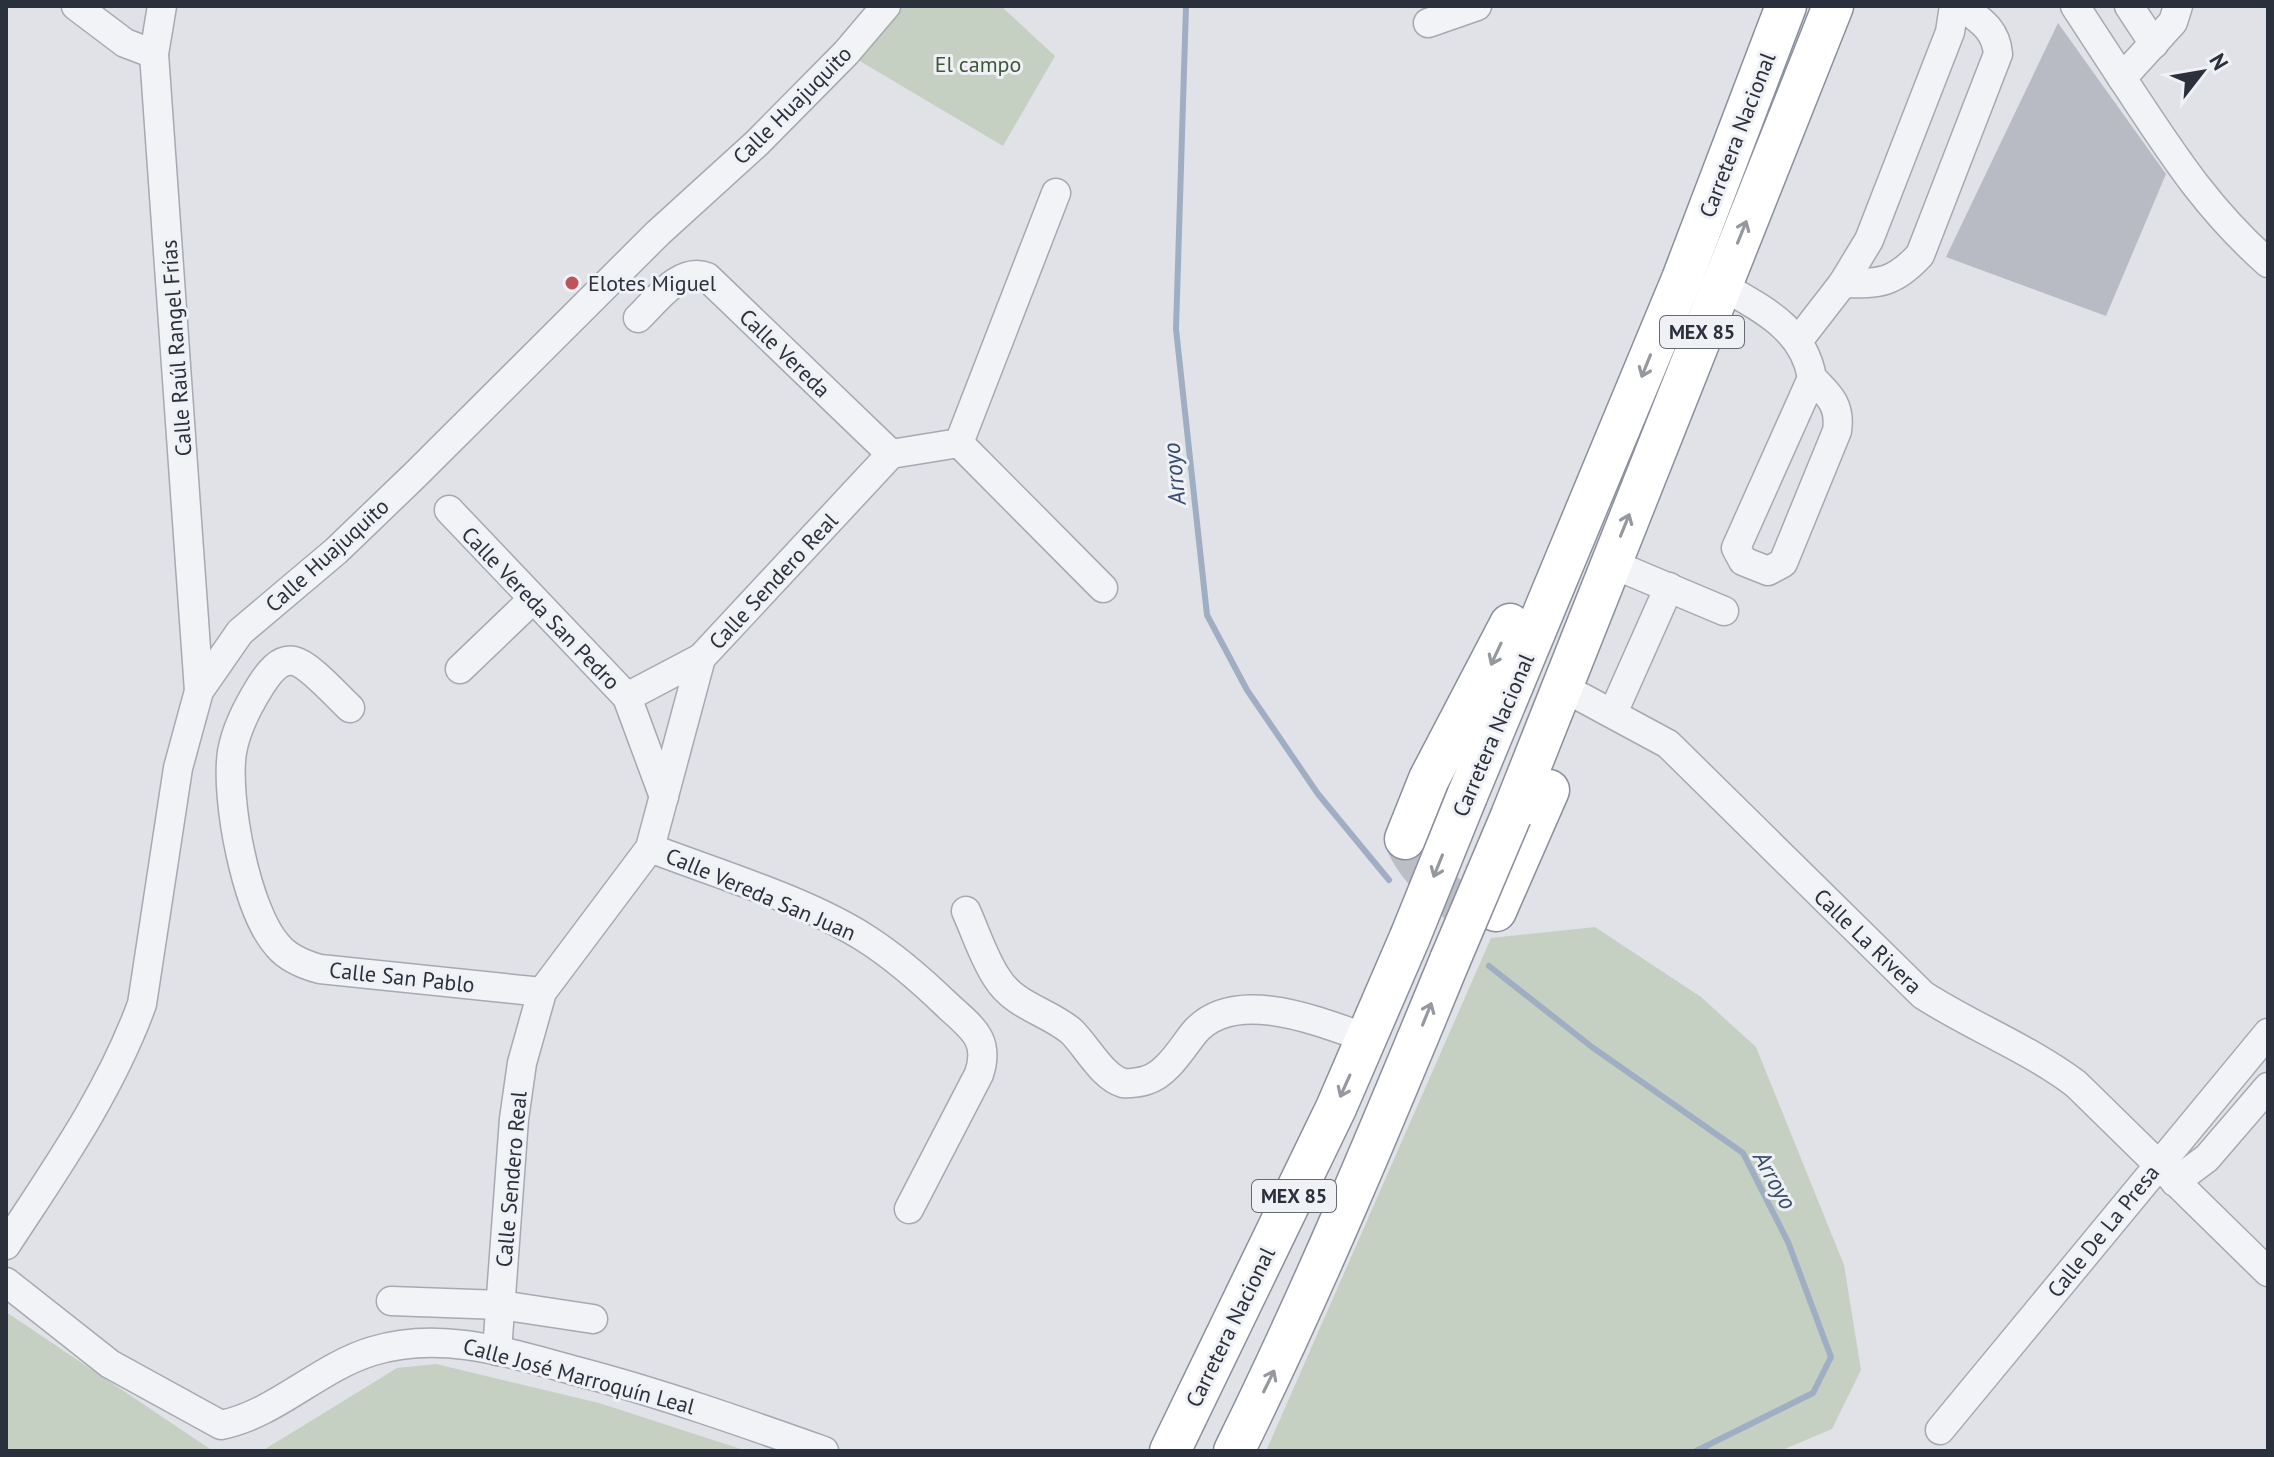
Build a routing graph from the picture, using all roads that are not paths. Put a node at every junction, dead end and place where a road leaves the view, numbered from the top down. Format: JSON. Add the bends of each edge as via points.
{"nodes":[{"id":1,"x":76,"y":6,"type":"edge"},
{"id":2,"x":162,"y":6,"type":"edge"},
{"id":3,"x":886,"y":6,"type":"edge"},
{"id":4,"x":1477,"y":6,"type":"edge"},
{"id":5,"x":1786,"y":6,"type":"edge"},
{"id":6,"x":1833,"y":6,"type":"edge"},
{"id":7,"x":1954,"y":6,"type":"edge"},
{"id":8,"x":1961,"y":6,"type":"edge"},
{"id":9,"x":2075,"y":6,"type":"edge"},
{"id":10,"x":2129,"y":6,"type":"edge"},
{"id":11,"x":2178,"y":6,"type":"edge"},
{"id":12,"x":1428,"y":23,"type":"dead end"},
{"id":13,"x":2154,"y":44,"type":"junction"},
{"id":14,"x":154,"y":54,"type":"junction"},
{"id":15,"x":2122,"y":78,"type":"junction"},
{"id":16,"x":1056,"y":193,"type":"dead end"},
{"id":17,"x":2268,"y":263,"type":"edge"},
{"id":18,"x":1843,"y":283,"type":"junction"},
{"id":19,"x":1721,"y":285,"type":"junction"},
{"id":20,"x":638,"y":318,"type":"dead end"},
{"id":21,"x":1798,"y":341,"type":"junction"},
{"id":22,"x":1812,"y":378,"type":"junction"},
{"id":23,"x":959,"y":443,"type":"junction"},
{"id":24,"x":891,"y":454,"type":"junction"},
{"id":25,"x":449,"y":510,"type":"dead end"},
{"id":26,"x":1574,"y":540,"type":"junction"},
{"id":27,"x":1610,"y":563,"type":"junction"},
{"id":28,"x":1669,"y":587,"type":"junction"},
{"id":29,"x":1103,"y":588,"type":"dead end"},
{"id":30,"x":533,"y":599,"type":"junction"},
{"id":31,"x":1724,"y":611,"type":"dead end"},
{"id":32,"x":1586,"y":623,"type":"junction"},
{"id":33,"x":701,"y":658,"type":"junction"},
{"id":34,"x":460,"y":669,"type":"dead end"},
{"id":35,"x":199,"y":691,"type":"junction"},
{"id":36,"x":627,"y":697,"type":"junction"},
{"id":37,"x":1597,"y":705,"type":"junction"},
{"id":38,"x":350,"y":708,"type":"dead end"},
{"id":39,"x":664,"y":797,"type":"junction"},
{"id":40,"x":1405,"y":839,"type":"dead end"},
{"id":41,"x":650,"y":848,"type":"junction"},
{"id":42,"x":966,"y":911,"type":"dead end"},
{"id":43,"x":1496,"y":911,"type":"dead end"},
{"id":44,"x":542,"y":992,"type":"junction"},
{"id":45,"x":2268,"y":1033,"type":"edge"},
{"id":46,"x":1366,"y":1038,"type":"junction"},
{"id":47,"x":2268,"y":1087,"type":"edge"},
{"id":48,"x":2166,"y":1173,"type":"junction"},
{"id":49,"x":909,"y":1209,"type":"dead end"},
{"id":50,"x":6,"y":1245,"type":"edge"},
{"id":51,"x":2268,"y":1272,"type":"edge"},
{"id":52,"x":6,"y":1282,"type":"edge"},
{"id":53,"x":391,"y":1301,"type":"dead end"},
{"id":54,"x":501,"y":1305,"type":"junction"},
{"id":55,"x":593,"y":1319,"type":"dead end"},
{"id":56,"x":497,"y":1351,"type":"junction"},
{"id":57,"x":1940,"y":1430,"type":"dead end"},
{"id":58,"x":824,"y":1451,"type":"edge"},
{"id":59,"x":1170,"y":1451,"type":"edge"},
{"id":60,"x":1234,"y":1451,"type":"edge"}],
"edges":[{"from":1,"to":14,"type":"street","via":[[115,37]]},
{"from":2,"to":14,"type":"street","name":"Calle Raúl Rangel Frías"},
{"from":3,"to":35,"type":"street","name":"Calle Huajuquito","via":[[757,143],[658,233],[414,476],[240,632]]},
{"from":4,"to":12,"type":"street"},
{"from":5,"to":26,"type":"highway","name":"Carretera Nacional","number":"MEX 85","one_way":true,"via":[[1682,279]]},
{"from":19,"to":6,"type":"highway","name":"Carretera Nacional","number":"MEX 85","one_way":true},
{"from":7,"to":18,"type":"street","via":[[1950,32],[1885,204]]},
{"from":8,"to":18,"type":"street","via":[[1997,39],[1998,54],[1920,255],[1903,273],[1876,284]]},
{"from":9,"to":15,"type":"street"},
{"from":10,"to":13,"type":"street"},
{"from":11,"to":13,"type":"street","via":[[2173,22]]},
{"from":13,"to":15,"type":"street"},
{"from":14,"to":35,"type":"street","name":"Calle Raúl Rangel Frías"},
{"from":15,"to":17,"type":"street","via":[[2195,189]]},
{"from":16,"to":23,"type":"street"},
{"from":18,"to":21,"type":"street"},
{"from":19,"to":21,"type":"street","via":[[1775,316]]},
{"from":27,"to":19,"type":"highway","name":"Carretera Nacional","number":"MEX 85","one_way":true},
{"from":20,"to":24,"type":"street","name":"Calle Vereda","via":[[677,281],[688,275],[707,277]]},
{"from":21,"to":22,"type":"street"},
{"from":22,"to":22,"type":"street","via":[[1833,399],[1840,414],[1837,431],[1783,563],[1768,571],[1743,561],[1736,548]]},
{"from":23,"to":24,"type":"street"},
{"from":23,"to":29,"type":"street"},
{"from":24,"to":33,"type":"street","name":"Calle Sendero Real"},
{"from":25,"to":30,"type":"street","name":"Calle Vereda San Pedro"},
{"from":26,"to":40,"type":"highway","number":"MEX 85","one_way":true,"via":[[1534,574],[1489,671],[1429,779]]},
{"from":26,"to":46,"type":"highway","name":"Carretera Nacional","number":"MEX 85","one_way":true,"bridge":true},
{"from":27,"to":28,"type":"street"},
{"from":27,"to":32,"type":"highway","name":"Carretera Nacional","number":"MEX 85"},
{"from":28,"to":31,"type":"street"},
{"from":28,"to":37,"type":"street"},
{"from":30,"to":34,"type":"street"},
{"from":30,"to":36,"type":"street","name":"Calle Vereda San Pedro"},
{"from":32,"to":37,"type":"highway","number":"MEX 85"},
{"from":60,"to":32,"type":"highway","name":"Carretera Nacional","number":"MEX 85","one_way":true,"bridge":true,"via":[[1361,1172]]},
{"from":33,"to":36,"type":"street"},
{"from":33,"to":39,"type":"street","name":"Calle Sendero Real"},
{"from":35,"to":50,"type":"street","name":"Calle Huajuquito","via":[[178,768],[142,1004],[91,1116]]},
{"from":36,"to":39,"type":"street","name":"Calle Vereda San Pedro"},
{"from":37,"to":43,"type":"highway","number":"MEX 85","via":[[1543,806]]},
{"from":37,"to":48,"type":"street","name":"Calle La Rivera","via":[[1668,744],[1923,995],[2041,1058],[2076,1084]]},
{"from":38,"to":44,"type":"street","name":"Calle San Pablo","via":[[306,668],[293,661],[281,663],[249,704],[232,750],[231,792],[245,874],[278,946],[320,969]]},
{"from":39,"to":41,"type":"street","name":"Calle Sendero Real"},
{"from":41,"to":44,"type":"street","name":"Calle Sendero Real"},
{"from":41,"to":49,"type":"street","name":"Calle Vereda San Juan","via":[[863,937],[909,969],[973,1029],[983,1045],[979,1074]]},
{"from":42,"to":46,"type":"street","via":[[996,978],[1015,999],[1069,1030],[1123,1083],[1149,1080],[1165,1069],[1200,1026],[1216,1014],[1240,1008],[1321,1022]]},
{"from":44,"to":54,"type":"street","name":"Calle Sendero Real","via":[[522,1063],[514,1119]]},
{"from":45,"to":48,"type":"street","name":"Calle De La Presa"},
{"from":46,"to":59,"type":"highway","name":"Carretera Nacional","number":"MEX 85","one_way":true},
{"from":47,"to":48,"type":"street","via":[[2207,1158]]},
{"from":48,"to":51,"type":"street","name":"Calle La Rivera"},
{"from":48,"to":57,"type":"street","name":"Calle De La Presa"},
{"from":52,"to":56,"type":"street","name":"Calle José Marroquín Leal","via":[[110,1364],[221,1425],[252,1415],[332,1367],[372,1351],[409,1342],[447,1342]]},
{"from":53,"to":54,"type":"street"},
{"from":54,"to":55,"type":"street"},
{"from":54,"to":56,"type":"street","name":"Calle Sendero Real"},
{"from":56,"to":58,"type":"street","name":"Calle José Marroquín Leal","via":[[657,1392]]}]}
